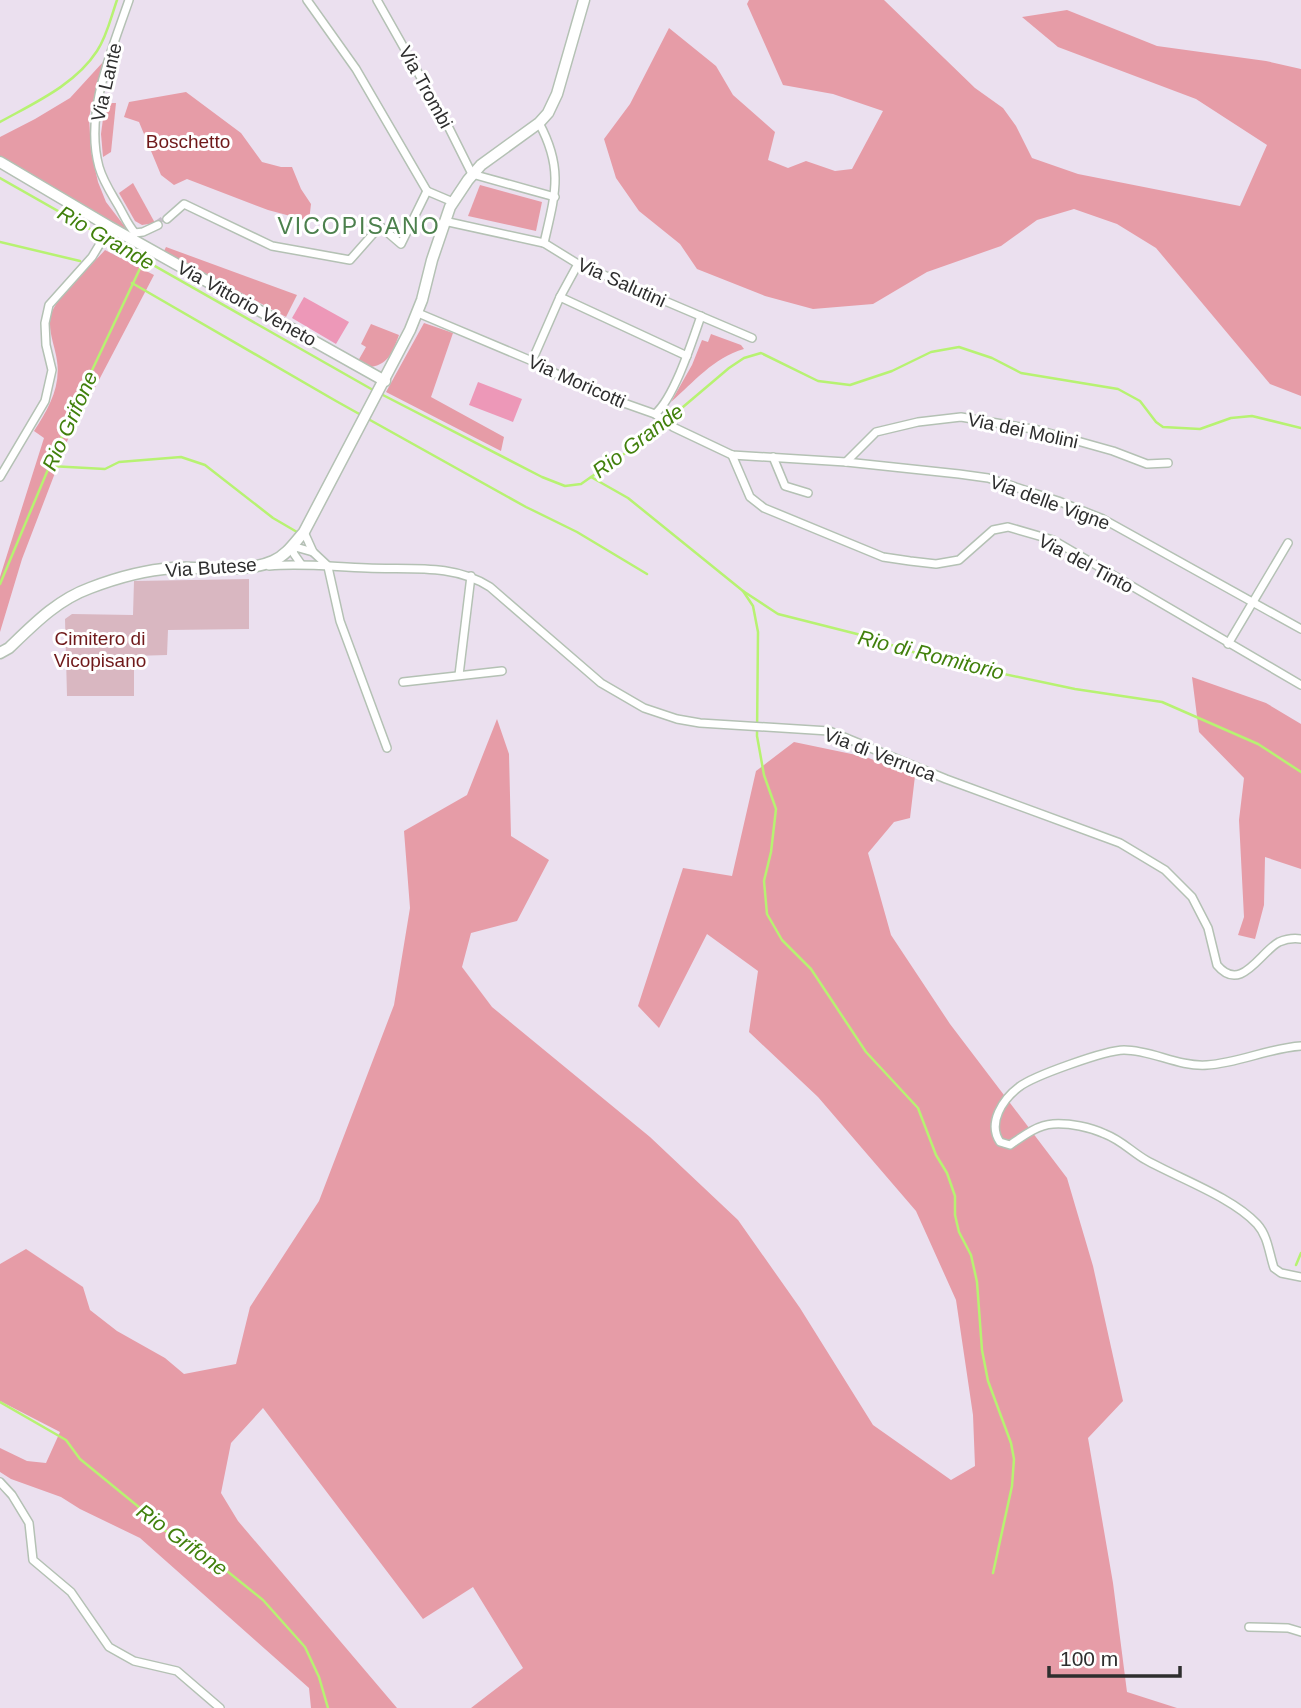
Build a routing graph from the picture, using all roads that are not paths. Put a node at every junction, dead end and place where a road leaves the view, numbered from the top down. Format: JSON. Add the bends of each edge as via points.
{"nodes":[{"id":1,"x":129,"y":0,"type":"edge"},
{"id":2,"x":322,"y":0,"type":"edge"},
{"id":3,"x":377,"y":0,"type":"edge"},
{"id":4,"x":584,"y":0,"type":"edge"},
{"id":5,"x":310,"y":3,"type":"edge"},
{"id":6,"x":539,"y":122,"type":"junction"},
{"id":7,"x":0,"y":162,"type":"edge"},
{"id":8,"x":472,"y":174,"type":"junction"},
{"id":9,"x":427,"y":191,"type":"junction"},
{"id":10,"x":555,"y":197,"type":"junction"},
{"id":11,"x":453,"y":201,"type":"junction"},
{"id":12,"x":167,"y":219,"type":"dead end"},
{"id":13,"x":444,"y":220,"type":"junction"},
{"id":14,"x":158,"y":225,"type":"dead end"},
{"id":15,"x":108,"y":231,"type":"junction"},
{"id":16,"x":133,"y":236,"type":"junction"},
{"id":17,"x":544,"y":243,"type":"junction"},
{"id":18,"x":578,"y":264,"type":"junction"},
{"id":19,"x":560,"y":297,"type":"junction"},
{"id":20,"x":418,"y":313,"type":"junction"},
{"id":21,"x":701,"y":316,"type":"junction"},
{"id":22,"x":752,"y":338,"type":"dead end"},
{"id":23,"x":687,"y":356,"type":"junction"},
{"id":24,"x":532,"y":362,"type":"junction"},
{"id":25,"x":382,"y":385,"type":"junction"},
{"id":26,"x":657,"y":415,"type":"junction"},
{"id":27,"x":732,"y":455,"type":"junction"},
{"id":28,"x":773,"y":457,"type":"junction"},
{"id":29,"x":846,"y":462,"type":"junction"},
{"id":30,"x":1168,"y":463,"type":"dead end"},
{"id":31,"x":0,"y":477,"type":"edge"},
{"id":32,"x":808,"y":493,"type":"dead end"},
{"id":33,"x":304,"y":531,"type":"junction"},
{"id":34,"x":1288,"y":543,"type":"dead end"},
{"id":35,"x":292,"y":546,"type":"junction"},
{"id":36,"x":313,"y":552,"type":"junction"},
{"id":37,"x":301,"y":564,"type":"junction"},
{"id":38,"x":254,"y":567,"type":"junction"},
{"id":39,"x":328,"y":567,"type":"junction"},
{"id":40,"x":471,"y":576,"type":"junction"},
{"id":41,"x":1254,"y":602,"type":"junction"},
{"id":42,"x":1301,"y":629,"type":"edge"},
{"id":43,"x":1228,"y":644,"type":"junction"},
{"id":44,"x":0,"y":653,"type":"edge"},
{"id":45,"x":502,"y":671,"type":"dead end"},
{"id":46,"x":459,"y":676,"type":"junction"},
{"id":47,"x":403,"y":682,"type":"dead end"},
{"id":48,"x":1301,"y":685,"type":"edge"},
{"id":49,"x":387,"y":748,"type":"dead end"},
{"id":50,"x":1301,"y":939,"type":"edge"},
{"id":51,"x":1301,"y":1046,"type":"edge"},
{"id":52,"x":1301,"y":1277,"type":"edge"},
{"id":53,"x":0,"y":1482,"type":"edge"},
{"id":54,"x":1249,"y":1627,"type":"dead end"},
{"id":55,"x":1301,"y":1632,"type":"edge"},
{"id":56,"x":220,"y":1708,"type":"edge"}],
"edges":[{"from":1,"to":16,"type":"street","name":"Via Lante","via":[[98,104],[95,135],[103,177]]},
{"from":2,"to":5,"type":"street"},
{"from":3,"to":8,"type":"street","name":"Via Trombi"},
{"from":4,"to":6,"type":"street","via":[[557,94]]},
{"from":5,"to":9,"type":"street","via":[[356,69]]},
{"from":6,"to":8,"type":"street","name":"Via Butese"},
{"from":6,"to":10,"type":"street","via":[[554,155]]},
{"from":7,"to":15,"type":"street","name":"Via Vittorio Veneto"},
{"from":8,"to":10,"type":"street"},
{"from":8,"to":11,"type":"street","name":"Via Butese"},
{"from":9,"to":11,"type":"street"},
{"from":9,"to":12,"type":"street","via":[[401,244],[380,226],[350,260],[272,246],[184,204]]},
{"from":10,"to":17,"type":"street"},
{"from":11,"to":13,"type":"street","name":"Via Butese"},
{"from":13,"to":17,"type":"street","name":"Via Salutini"},
{"from":13,"to":20,"type":"street","name":"Via Butese"},
{"from":14,"to":16,"type":"street"},
{"from":15,"to":16,"type":"street","name":"Via Vittorio Veneto"},
{"from":15,"to":31,"type":"street","via":[[92,257],[49,304],[45,323],[52,370],[46,401]]},
{"from":16,"to":25,"type":"street","name":"Via Vittorio Veneto"},
{"from":17,"to":18,"type":"street","name":"Via Salutini"},
{"from":18,"to":19,"type":"street"},
{"from":18,"to":21,"type":"street","name":"Via Salutini"},
{"from":19,"to":23,"type":"street"},
{"from":19,"to":24,"type":"street"},
{"from":20,"to":24,"type":"street","name":"Via Moricotti"},
{"from":20,"to":25,"type":"street","name":"Via Butese"},
{"from":21,"to":22,"type":"street","name":"Via Salutini"},
{"from":21,"to":23,"type":"street"},
{"from":23,"to":26,"type":"street"},
{"from":24,"to":26,"type":"street","name":"Via Moricotti","via":[[587,390]]},
{"from":25,"to":33,"type":"street","name":"Via Butese"},
{"from":26,"to":27,"type":"street","name":"Via Moricotti"},
{"from":27,"to":28,"type":"street","name":"Via delle Vigne"},
{"from":27,"to":43,"type":"street","name":"Via del Tinto","via":[[750,496],[764,508],[872,553],[936,564],[959,560],[993,530],[1025,531],[1078,554]]},
{"from":28,"to":29,"type":"street","name":"Via delle Vigne"},
{"from":28,"to":32,"type":"street","via":[[785,486]]},
{"from":29,"to":30,"type":"street","name":"Via dei Molini","via":[[876,432],[961,417],[1038,430],[1147,464]]},
{"from":29,"to":41,"type":"street","name":"Via delle Vigne","via":[[959,474],[1013,485],[1103,519]]},
{"from":33,"to":35,"type":"street","name":"Via Butese"},
{"from":33,"to":36,"type":"street"},
{"from":34,"to":41,"type":"street"},
{"from":35,"to":36,"type":"street"},
{"from":35,"to":37,"type":"street"},
{"from":35,"to":38,"type":"street","name":"Via Butese","via":[[284,555]]},
{"from":36,"to":39,"type":"street"},
{"from":37,"to":38,"type":"street","name":"Via di Verruca"},
{"from":37,"to":39,"type":"street","name":"Via di Verruca"},
{"from":38,"to":44,"type":"street","name":"Via Butese","via":[[171,569],[88,588],[60,602]]},
{"from":39,"to":40,"type":"street","name":"Via di Verruca","via":[[443,570]]},
{"from":39,"to":49,"type":"street","via":[[340,621]]},
{"from":40,"to":46,"type":"street"},
{"from":40,"to":50,"type":"street","name":"Via di Verruca","via":[[490,587],[601,683],[644,708],[677,719],[723,725],[829,731],[1142,855],[1192,897],[1208,928],[1217,965],[1231,975],[1244,973],[1277,943]]},
{"from":41,"to":42,"type":"street","name":"Via delle Vigne"},
{"from":41,"to":43,"type":"street"},
{"from":43,"to":48,"type":"street","name":"Via del Tinto"},
{"from":45,"to":46,"type":"street"},
{"from":46,"to":47,"type":"street"},
{"from":51,"to":52,"type":"street","via":[[1202,1066],[1120,1049],[1019,1086],[999,1110],[995,1129],[1000,1142],[1010,1145],[1054,1124],[1105,1133],[1244,1214],[1264,1234],[1274,1268]]},
{"from":53,"to":56,"type":"street","via":[[29,1523],[33,1560],[71,1592],[109,1647],[134,1661],[177,1671]]},
{"from":54,"to":55,"type":"street"}]}
